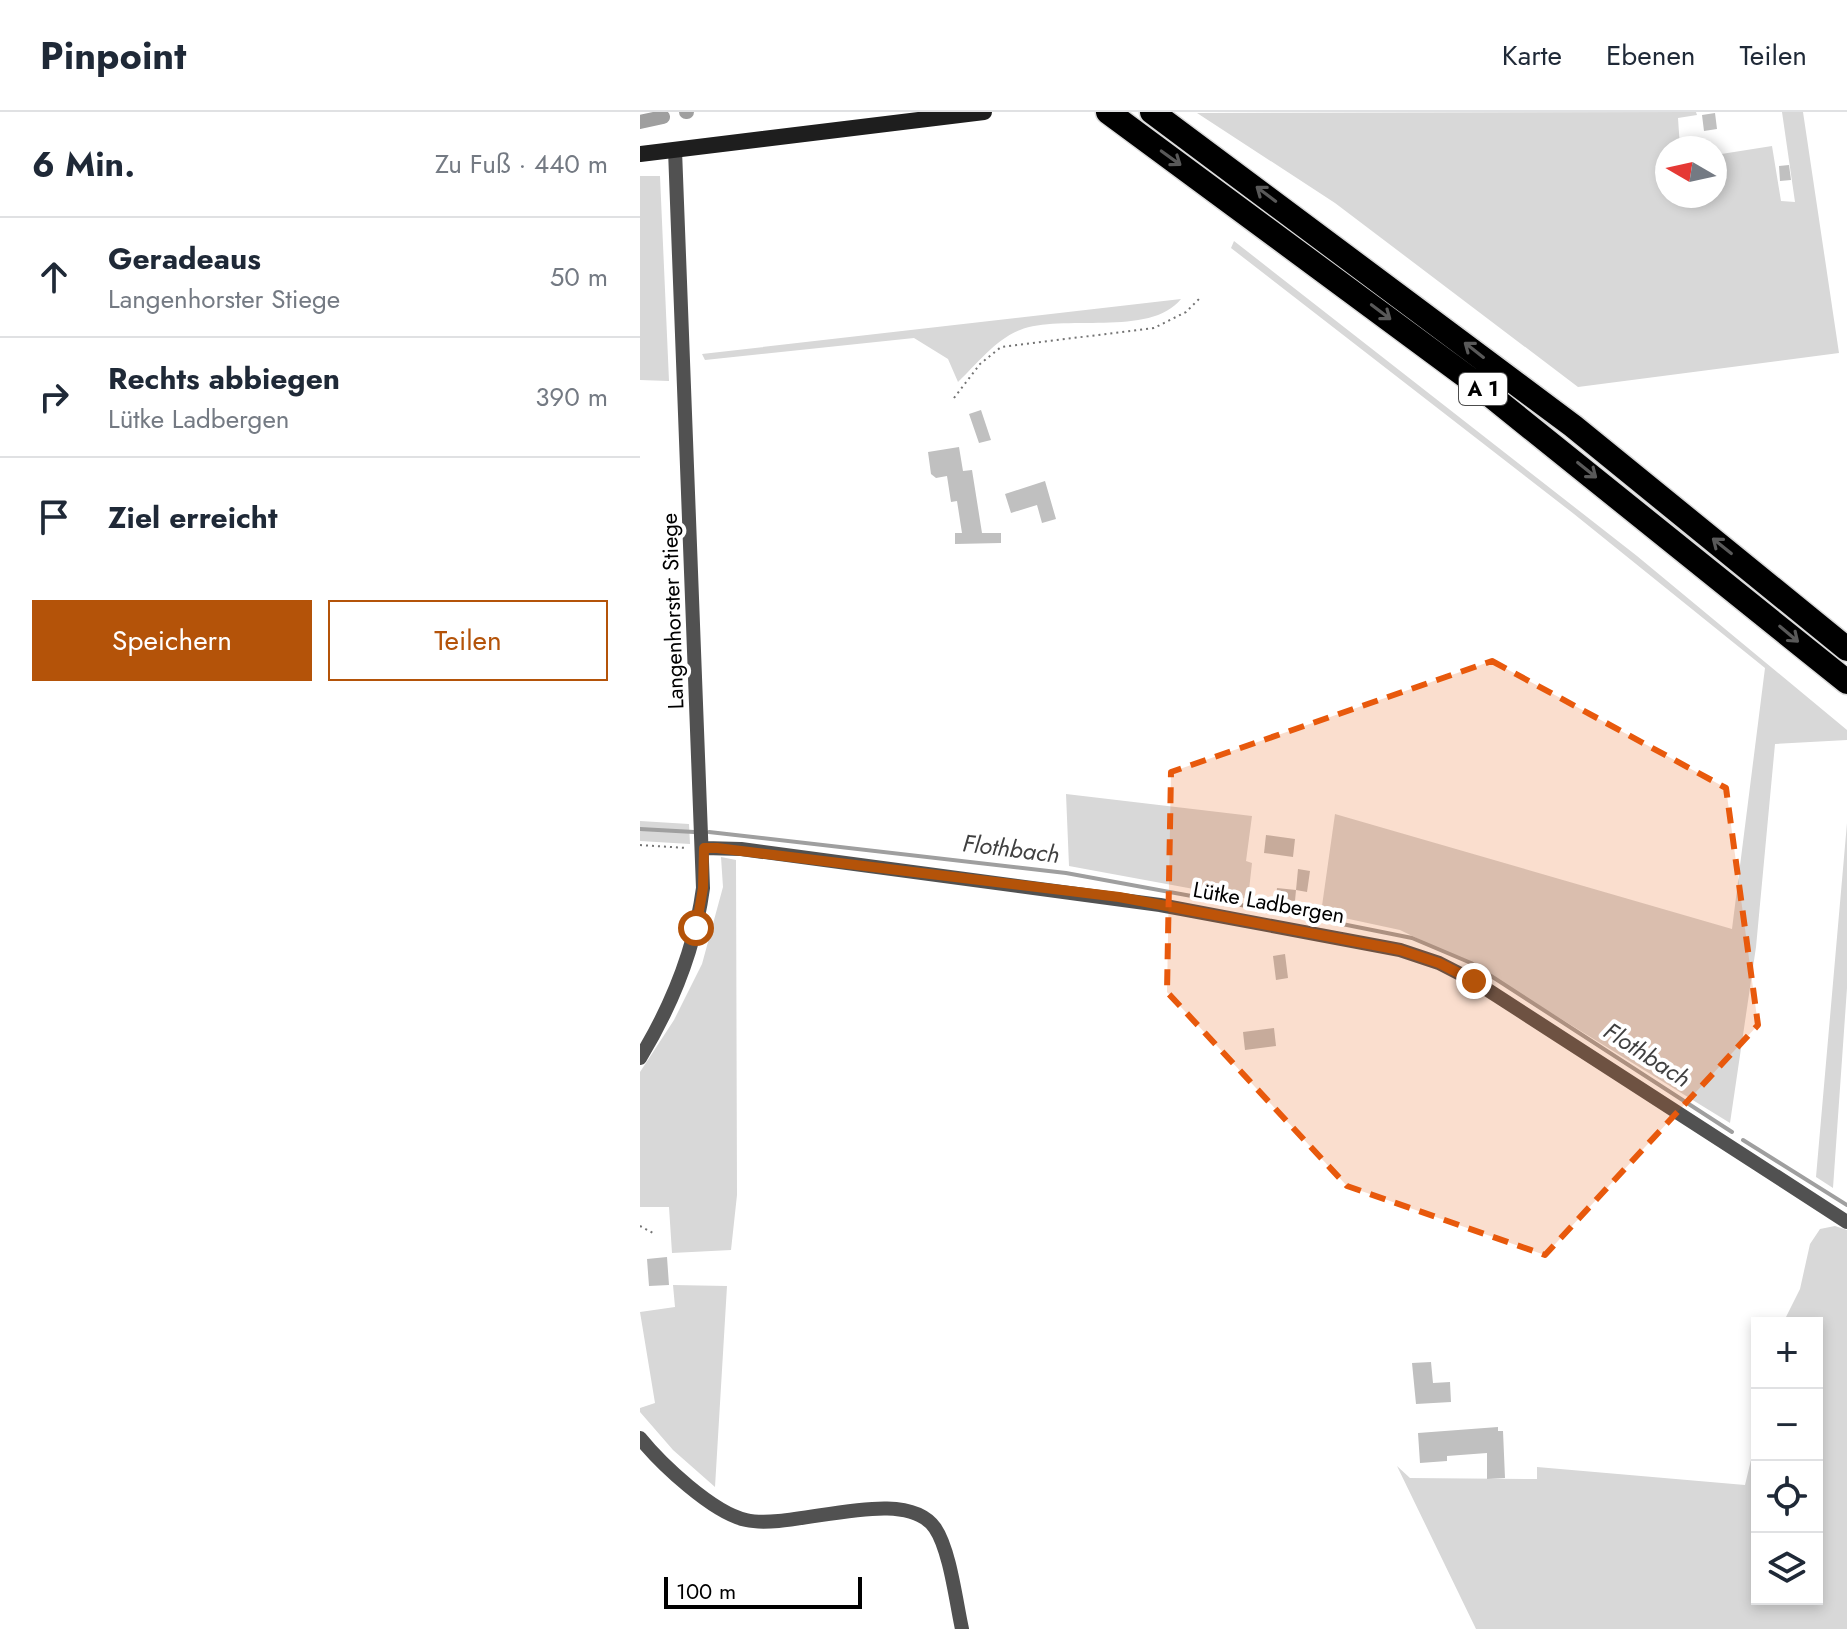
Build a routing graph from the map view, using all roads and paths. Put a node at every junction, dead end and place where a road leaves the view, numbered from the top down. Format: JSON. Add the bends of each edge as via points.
{"nodes":[{"id":1,"x":984,"y":112,"type":"edge"},
{"id":2,"x":1108,"y":112,"type":"edge"},
{"id":3,"x":1152,"y":112,"type":"edge"},
{"id":4,"x":675,"y":150,"type":"junction"},
{"id":5,"x":640,"y":154,"type":"edge"},
{"id":6,"x":1200,"y":298,"type":"dead end"},
{"id":7,"x":954,"y":398,"type":"dead end"},
{"id":8,"x":1847,"y":649,"type":"edge"},
{"id":9,"x":1847,"y":682,"type":"edge"},
{"id":10,"x":703,"y":837,"type":"junction"},
{"id":11,"x":640,"y":845,"type":"edge"},
{"id":12,"x":640,"y":1058,"type":"edge"},
{"id":13,"x":1847,"y":1222,"type":"edge"},
{"id":14,"x":640,"y":1226,"type":"edge"},
{"id":15,"x":653,"y":1233,"type":"dead end"},
{"id":16,"x":640,"y":1438,"type":"edge"},
{"id":17,"x":962,"y":1629,"type":"edge"}],
"edges":[{"from":1,"to":4,"type":"main road"},
{"from":2,"to":9,"type":"highway","number":"A 1","one_way":true,"via":[[1475,383]]},
{"from":8,"to":3,"type":"highway","number":"A 1","one_way":true,"via":[[1523,388]]},
{"from":4,"to":5,"type":"main road"},
{"from":4,"to":10,"type":"street","name":"Langenhorster Stiege"},
{"from":6,"to":7,"type":"path","via":[[1186,312],[1154,328],[1001,347]]},
{"from":10,"to":11,"type":"path"},
{"from":10,"to":12,"type":"street","name":"Langenhorster Stiege","via":[[696,928],[665,1011]]},
{"from":10,"to":13,"type":"street","name":"Lütke Ladbergen","via":[[741,849],[1119,897],[1414,953],[1474,981]]},
{"from":14,"to":15,"type":"path"},
{"from":16,"to":17,"type":"street","via":[[711,1502],[748,1521],[873,1510],[919,1515],[940,1538]]}]}
